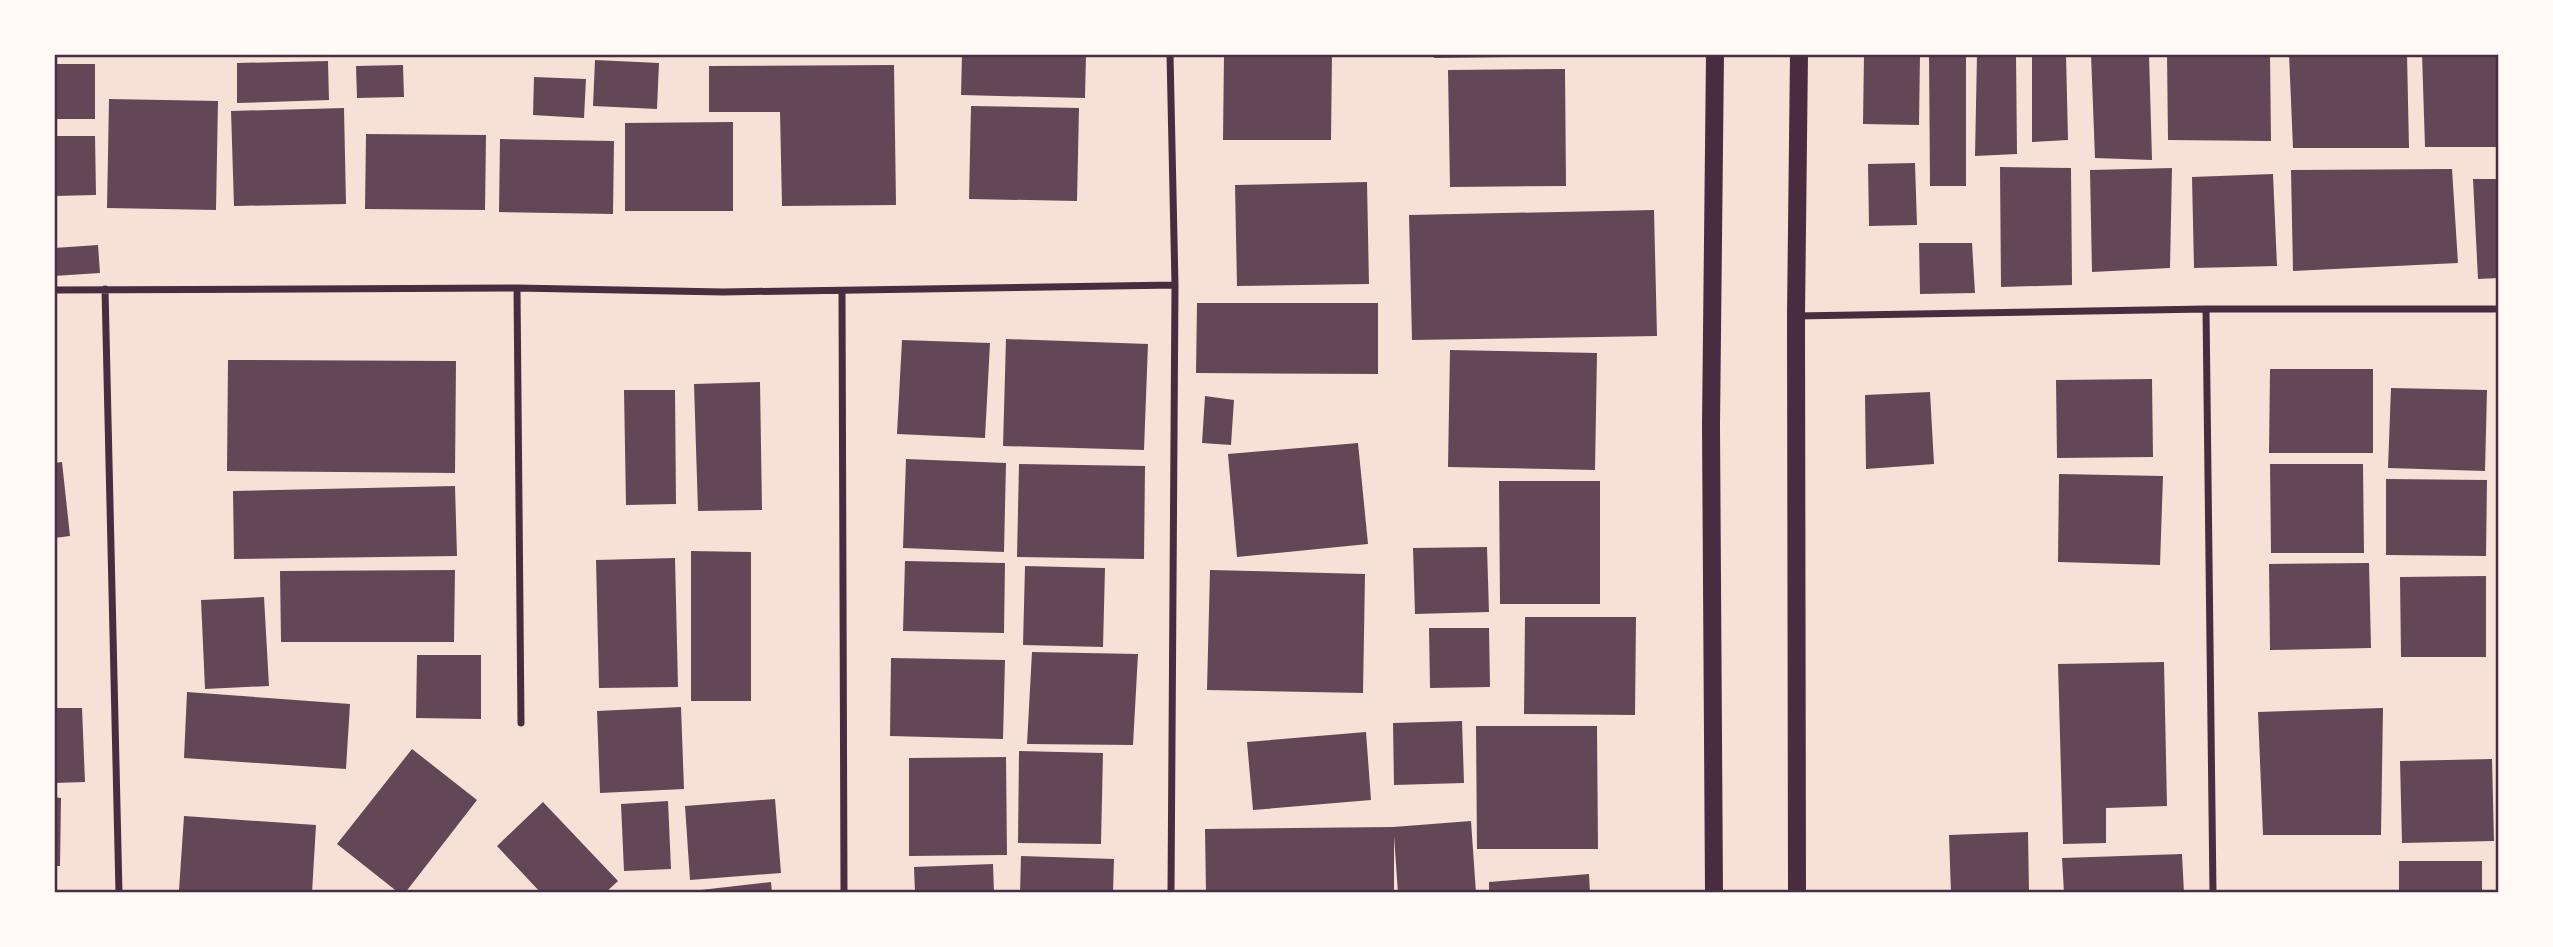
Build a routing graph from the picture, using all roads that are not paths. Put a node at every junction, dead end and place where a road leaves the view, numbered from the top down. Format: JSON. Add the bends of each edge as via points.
{"nodes":[{"id":1,"x":1170,"y":54,"type":"edge"},
{"id":2,"x":1715,"y":54,"type":"edge"},
{"id":3,"x":1798,"y":54,"type":"edge"},
{"id":4,"x":1175,"y":285,"type":"junction"},
{"id":5,"x":517,"y":288,"type":"junction"},
{"id":6,"x":105,"y":289,"type":"junction"},
{"id":7,"x":54,"y":290,"type":"edge"},
{"id":8,"x":842,"y":292,"type":"junction"},
{"id":9,"x":2206,"y":309,"type":"junction"},
{"id":10,"x":2499,"y":309,"type":"edge"},
{"id":11,"x":1796,"y":316,"type":"junction"},
{"id":12,"x":521,"y":723,"type":"dead end"},
{"id":13,"x":119,"y":893,"type":"edge"},
{"id":14,"x":844,"y":893,"type":"edge"},
{"id":15,"x":1171,"y":893,"type":"edge"},
{"id":16,"x":1714,"y":893,"type":"edge"},
{"id":17,"x":1797,"y":893,"type":"edge"},
{"id":18,"x":2214,"y":893,"type":"edge"}],
"edges":[{"from":1,"to":4,"type":"street"},
{"from":2,"to":16,"type":"main road","via":[[1711,426]]},
{"from":3,"to":11,"type":"main road"},
{"from":4,"to":8,"type":"street"},
{"from":4,"to":15,"type":"street"},
{"from":5,"to":6,"type":"street"},
{"from":5,"to":8,"type":"street"},
{"from":5,"to":12,"type":"street"},
{"from":6,"to":7,"type":"street"},
{"from":6,"to":13,"type":"street"},
{"from":8,"to":14,"type":"street"},
{"from":9,"to":10,"type":"street"},
{"from":9,"to":11,"type":"street"},
{"from":9,"to":18,"type":"street"},
{"from":11,"to":17,"type":"main road"}]}
